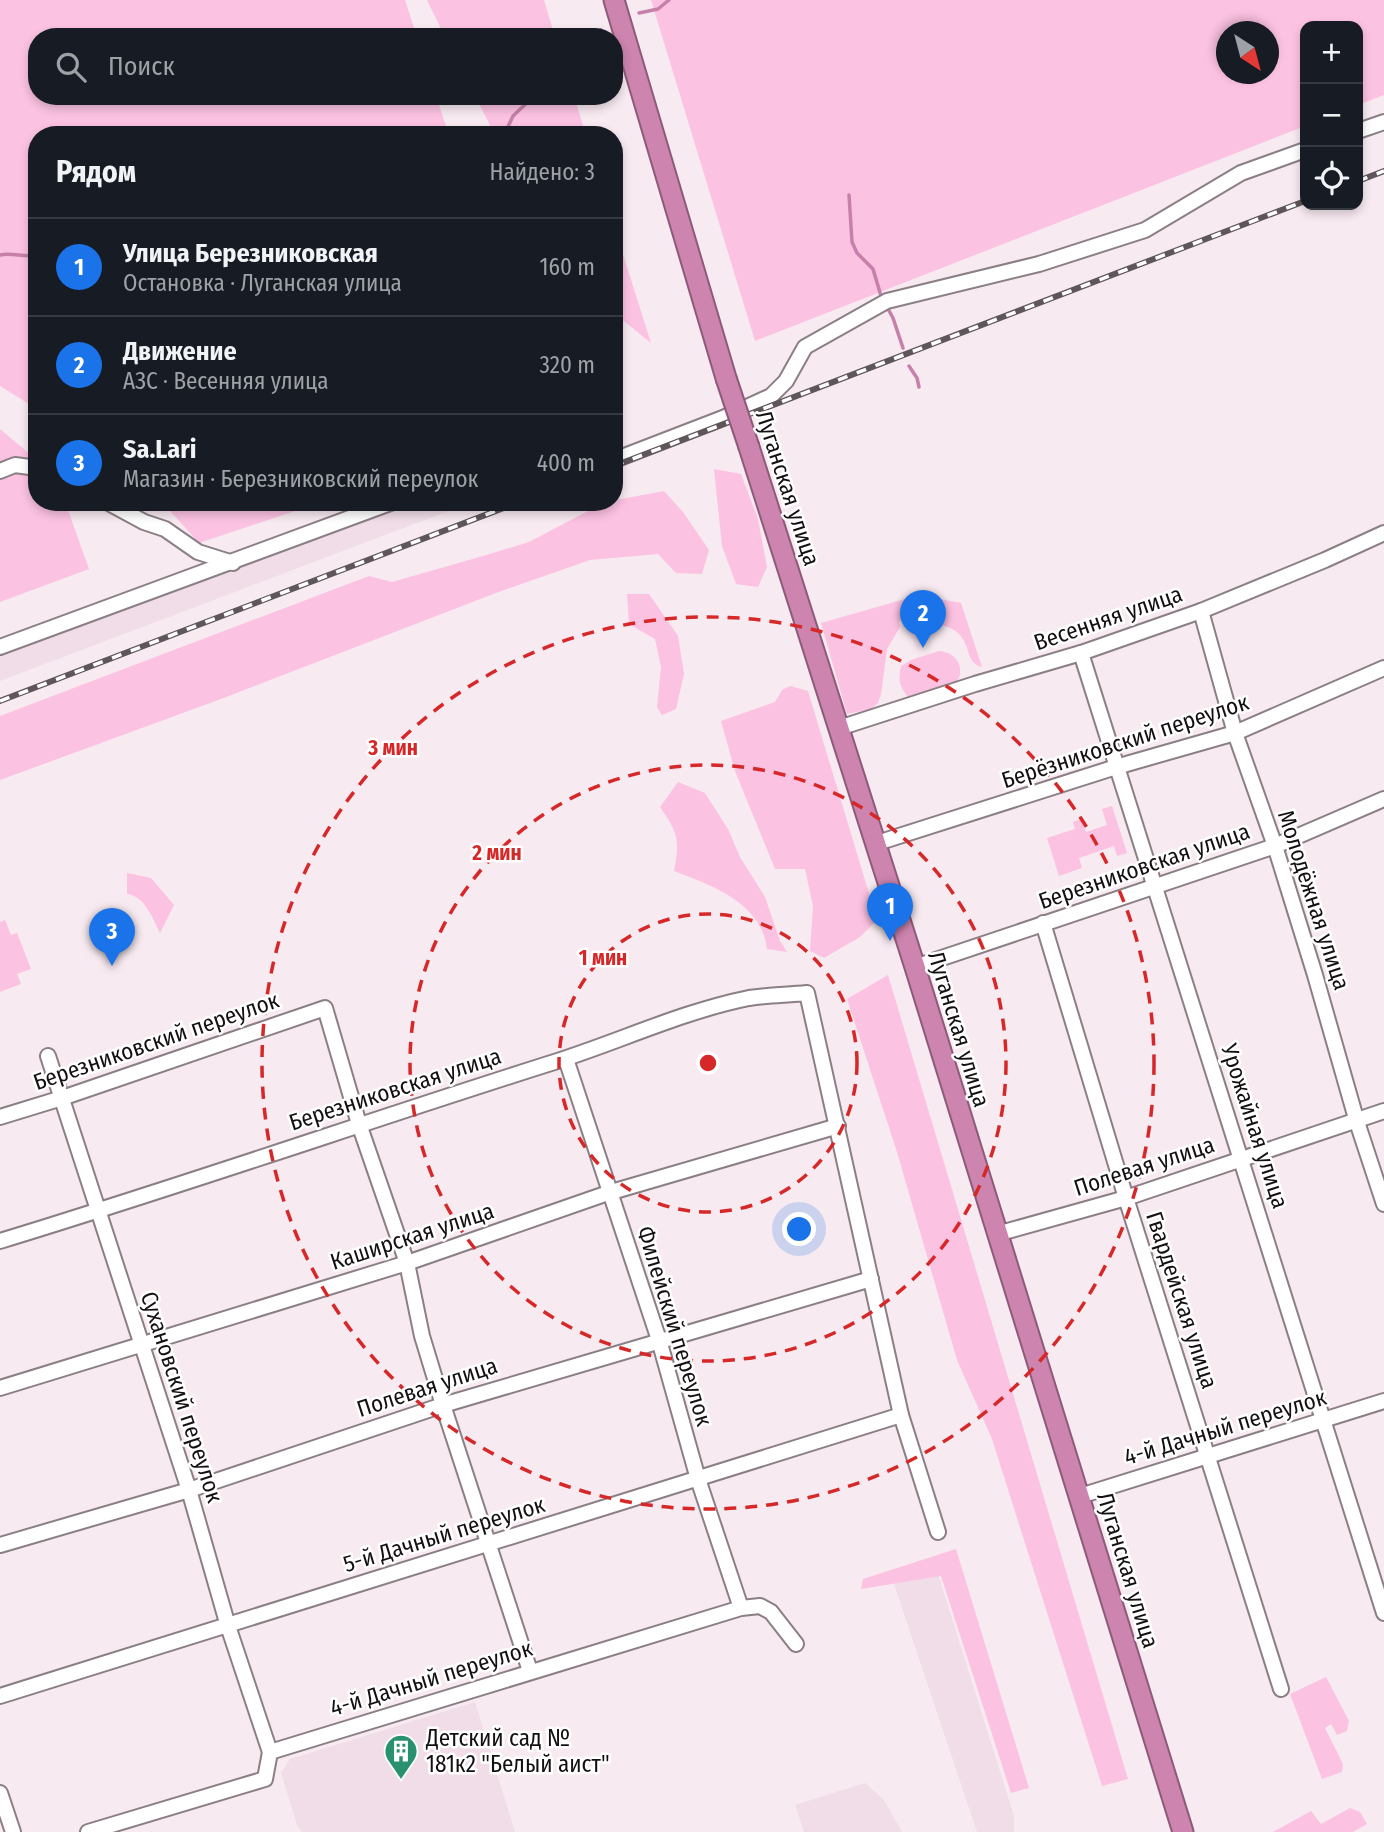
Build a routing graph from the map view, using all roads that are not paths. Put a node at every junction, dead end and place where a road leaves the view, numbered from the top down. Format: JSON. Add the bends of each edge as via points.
{"nodes":[{"id":1,"x":614,"y":0,"type":"edge"},
{"id":2,"x":622,"y":28,"type":"edge"},
{"id":3,"x":623,"y":30,"type":"edge"},
{"id":4,"x":1384,"y":122,"type":"edge"},
{"id":5,"x":1363,"y":129,"type":"edge"},
{"id":6,"x":1300,"y":152,"type":"edge"},
{"id":7,"x":623,"y":457,"type":"edge"},
{"id":8,"x":28,"y":467,"type":"edge"},
{"id":9,"x":0,"y":471,"type":"edge"},
{"id":10,"x":124,"y":511,"type":"edge"},
{"id":11,"x":369,"y":511,"type":"edge"},
{"id":12,"x":1384,"y":533,"type":"edge"},
{"id":13,"x":233,"y":563,"type":"junction"},
{"id":14,"x":1200,"y":611,"type":"junction"},
{"id":15,"x":0,"y":647,"type":"edge"},
{"id":16,"x":1081,"y":653,"type":"junction"},
{"id":17,"x":1384,"y":668,"type":"edge"},
{"id":18,"x":839,"y":728,"type":"junction"},
{"id":19,"x":1235,"y":733,"type":"junction"},
{"id":20,"x":1116,"y":767,"type":"junction"},
{"id":21,"x":1384,"y":799,"type":"edge"},
{"id":22,"x":874,"y":844,"type":"junction"},
{"id":23,"x":1275,"y":846,"type":"junction"},
{"id":24,"x":1154,"y":885,"type":"junction"},
{"id":25,"x":1043,"y":923,"type":"junction"},
{"id":26,"x":915,"y":967,"type":"junction"},
{"id":27,"x":48,"y":1056,"type":"dead end"},
{"id":28,"x":566,"y":1059,"type":"junction"},
{"id":29,"x":62,"y":1098,"type":"junction"},
{"id":30,"x":1384,"y":1111,"type":"edge"},
{"id":31,"x":0,"y":1117,"type":"edge"},
{"id":32,"x":1357,"y":1122,"type":"junction"},
{"id":33,"x":359,"y":1124,"type":"junction"},
{"id":34,"x":838,"y":1126,"type":"junction"},
{"id":35,"x":1242,"y":1159,"type":"junction"},
{"id":36,"x":608,"y":1193,"type":"junction"},
{"id":37,"x":1126,"y":1198,"type":"junction"},
{"id":38,"x":1384,"y":1203,"type":"edge"},
{"id":39,"x":99,"y":1211,"type":"junction"},
{"id":40,"x":997,"y":1234,"type":"junction"},
{"id":41,"x":0,"y":1241,"type":"edge"},
{"id":42,"x":407,"y":1263,"type":"junction"},
{"id":43,"x":871,"y":1279,"type":"junction"},
{"id":44,"x":659,"y":1339,"type":"junction"},
{"id":45,"x":142,"y":1346,"type":"junction"},
{"id":46,"x":0,"y":1388,"type":"edge"},
{"id":47,"x":1384,"y":1401,"type":"edge"},
{"id":48,"x":443,"y":1405,"type":"junction"},
{"id":49,"x":901,"y":1415,"type":"junction"},
{"id":50,"x":1324,"y":1420,"type":"junction"},
{"id":51,"x":1209,"y":1456,"type":"junction"},
{"id":52,"x":698,"y":1479,"type":"junction"},
{"id":53,"x":189,"y":1490,"type":"junction"},
{"id":54,"x":1080,"y":1496,"type":"junction"},
{"id":55,"x":937,"y":1532,"type":"dead end"},
{"id":56,"x":489,"y":1543,"type":"junction"},
{"id":57,"x":0,"y":1545,"type":"edge"},
{"id":58,"x":741,"y":1608,"type":"junction"},
{"id":59,"x":1384,"y":1614,"type":"edge"},
{"id":60,"x":228,"y":1626,"type":"junction"},
{"id":61,"x":796,"y":1644,"type":"dead end"},
{"id":62,"x":530,"y":1671,"type":"junction"},
{"id":63,"x":1281,"y":1689,"type":"dead end"},
{"id":64,"x":0,"y":1696,"type":"edge"},
{"id":65,"x":270,"y":1752,"type":"junction"},
{"id":66,"x":0,"y":1793,"type":"edge"},
{"id":67,"x":13,"y":1832,"type":"edge"},
{"id":68,"x":88,"y":1832,"type":"edge"},
{"id":69,"x":1183,"y":1832,"type":"edge"}],
"edges":[{"from":1,"to":2,"type":"highway","name":"Луганская улица","bridge":true},
{"from":3,"to":18,"type":"highway","name":"Луганская улица","bridge":true,"via":[[726,378]]},
{"from":4,"to":5,"type":"street"},
{"from":6,"to":7,"type":"street","via":[[1241,173],[1145,230],[1039,264],[887,301],[805,346],[786,381],[771,396]]},
{"from":8,"to":9,"type":"street","via":[[15,465]]},
{"from":10,"to":13,"type":"street","via":[[165,528],[198,552]]},
{"from":11,"to":13,"type":"street"},
{"from":12,"to":14,"type":"street","name":"Весенняя улица"},
{"from":13,"to":15,"type":"street"},
{"from":14,"to":16,"type":"street","name":"Весенняя улица"},
{"from":14,"to":19,"type":"street","name":"Молодёжная улица"},
{"from":16,"to":18,"type":"street","name":"Весенняя улица"},
{"from":16,"to":20,"type":"street","name":"Урожайная улица"},
{"from":17,"to":19,"type":"street","name":"Берёзниковский переулок"},
{"from":18,"to":22,"type":"highway","name":"Луганская улица"},
{"from":19,"to":20,"type":"street","name":"Берёзниковский переулок"},
{"from":19,"to":23,"type":"street","name":"Молодёжная улица"},
{"from":20,"to":22,"type":"street","name":"Берёзниковский переулок"},
{"from":20,"to":24,"type":"street","name":"Урожайная улица"},
{"from":21,"to":23,"type":"street","name":"Березниковская улица"},
{"from":22,"to":26,"type":"highway","name":"Луганская улица"},
{"from":23,"to":24,"type":"street","name":"Березниковская улица"},
{"from":23,"to":32,"type":"street","name":"Молодёжная улица"},
{"from":24,"to":25,"type":"street","name":"Березниковская улица"},
{"from":24,"to":35,"type":"street","name":"Урожайная улица"},
{"from":25,"to":26,"type":"street","name":"Березниковская улица"},
{"from":25,"to":37,"type":"street","name":"Гвардейская улица"},
{"from":26,"to":40,"type":"highway","name":"Луганская улица"},
{"from":27,"to":29,"type":"street","name":"Сухановский переулок"},
{"from":28,"to":33,"type":"street","name":"Березниковская улица"},
{"from":28,"to":34,"type":"street","name":"Березниковская улица","via":[[689,1014],[751,998],[807,993]]},
{"from":28,"to":36,"type":"street","name":"Филейский переулок"},
{"from":29,"to":31,"type":"street","name":"Березниковский переулок"},
{"from":29,"to":33,"type":"street","name":"Березниковский переулок","via":[[326,1007]]},
{"from":29,"to":39,"type":"street","name":"Сухановский переулок"},
{"from":30,"to":32,"type":"street","name":"Полевая улица"},
{"from":32,"to":35,"type":"street","name":"Полевая улица"},
{"from":32,"to":38,"type":"street","name":"Молодёжная улица"},
{"from":33,"to":39,"type":"street","name":"Березниковская улица"},
{"from":33,"to":42,"type":"street"},
{"from":34,"to":36,"type":"street","name":"Каширская улица"},
{"from":34,"to":43,"type":"street"},
{"from":35,"to":37,"type":"street","name":"Полевая улица"},
{"from":35,"to":50,"type":"street","name":"Урожайная улица"},
{"from":36,"to":42,"type":"street","name":"Каширская улица"},
{"from":36,"to":44,"type":"street","name":"Филейский переулок"},
{"from":37,"to":40,"type":"street","name":"Полевая улица"},
{"from":37,"to":51,"type":"street","name":"Гвардейская улица"},
{"from":39,"to":41,"type":"street","name":"Березниковская улица"},
{"from":39,"to":45,"type":"street","name":"Сухановский переулок"},
{"from":40,"to":54,"type":"highway","name":"Луганская улица"},
{"from":42,"to":45,"type":"street","name":"Каширская улица"},
{"from":42,"to":48,"type":"street"},
{"from":43,"to":44,"type":"street","name":"Полевая улица"},
{"from":43,"to":49,"type":"street"},
{"from":44,"to":48,"type":"street","name":"Полевая улица"},
{"from":44,"to":52,"type":"street","name":"Филейский переулок"},
{"from":45,"to":46,"type":"street","name":"Каширская улица"},
{"from":45,"to":53,"type":"street","name":"Сухановский переулок"},
{"from":47,"to":50,"type":"street","name":"4-й Дачный переулок"},
{"from":48,"to":53,"type":"street","name":"Полевая улица"},
{"from":48,"to":56,"type":"street"},
{"from":49,"to":52,"type":"street","name":"5-й Дачный переулок"},
{"from":49,"to":55,"type":"street"},
{"from":50,"to":51,"type":"street","name":"4-й Дачный переулок"},
{"from":50,"to":59,"type":"street","name":"Урожайная улица"},
{"from":51,"to":54,"type":"street","name":"4-й Дачный переулок"},
{"from":51,"to":63,"type":"street","name":"Гвардейская улица"},
{"from":52,"to":56,"type":"street","name":"5-й Дачный переулок"},
{"from":52,"to":58,"type":"street","name":"Филейский переулок"},
{"from":53,"to":57,"type":"street","name":"Полевая улица"},
{"from":53,"to":60,"type":"street","name":"Сухановский переулок"},
{"from":54,"to":69,"type":"highway","name":"Луганская улица"},
{"from":56,"to":60,"type":"street","name":"5-й Дачный переулок"},
{"from":56,"to":62,"type":"street"},
{"from":58,"to":61,"type":"street","name":"4-й Дачный переулок","via":[[760,1605],[771,1612]]},
{"from":58,"to":62,"type":"street","name":"4-й Дачный переулок"},
{"from":60,"to":64,"type":"street","name":"5-й Дачный переулок"},
{"from":60,"to":65,"type":"street","name":"Сухановский переулок"},
{"from":62,"to":65,"type":"street","name":"4-й Дачный переулок"},
{"from":65,"to":68,"type":"street","via":[[265,1779]]},
{"from":66,"to":67,"type":"street"}]}
